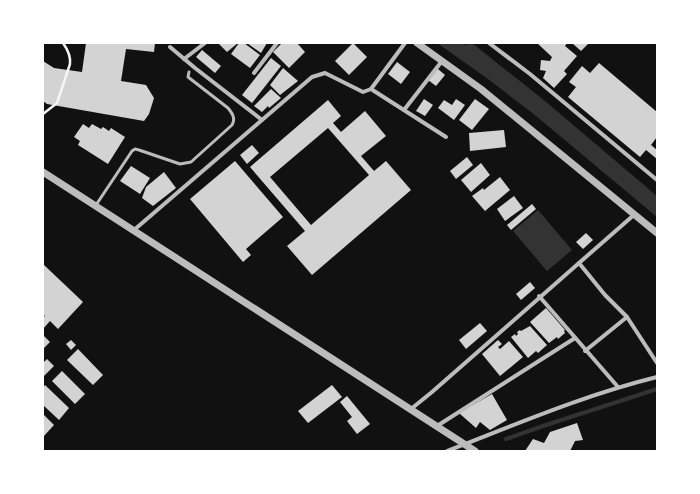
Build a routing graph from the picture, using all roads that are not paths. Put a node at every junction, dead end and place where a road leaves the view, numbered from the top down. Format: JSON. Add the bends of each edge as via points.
{"nodes":[{"id":1,"x":205,"y":43,"type":"edge"},
{"id":2,"x":277,"y":43,"type":"edge"},
{"id":3,"x":405,"y":43,"type":"edge"},
{"id":4,"x":416,"y":43,"type":"edge"},
{"id":5,"x":489,"y":43,"type":"edge"},
{"id":6,"x":170,"y":47,"type":"dead end"},
{"id":7,"x":184,"y":59,"type":"junction"},
{"id":8,"x":442,"y":61,"type":"junction"},
{"id":9,"x":189,"y":72,"type":"dead end"},
{"id":10,"x":254,"y":73,"type":"dead end"},
{"id":11,"x":371,"y":89,"type":"junction"},
{"id":12,"x":404,"y":110,"type":"junction"},
{"id":13,"x":262,"y":120,"type":"junction"},
{"id":14,"x":446,"y":137,"type":"dead end"},
{"id":15,"x":43,"y":172,"type":"edge"},
{"id":16,"x":657,"y":180,"type":"edge"},
{"id":17,"x":95,"y":206,"type":"junction"},
{"id":18,"x":635,"y":214,"type":"junction"},
{"id":19,"x":134,"y":230,"type":"junction"},
{"id":20,"x":657,"y":233,"type":"edge"},
{"id":21,"x":579,"y":262,"type":"junction"},
{"id":22,"x":539,"y":296,"type":"junction"},
{"id":23,"x":627,"y":317,"type":"junction"},
{"id":24,"x":574,"y":338,"type":"junction"},
{"id":25,"x":586,"y":351,"type":"junction"},
{"id":26,"x":657,"y":363,"type":"edge"},
{"id":27,"x":657,"y":377,"type":"edge"},
{"id":28,"x":618,"y":387,"type":"junction"},
{"id":29,"x":411,"y":409,"type":"junction"},
{"id":30,"x":436,"y":426,"type":"junction"},
{"id":31,"x":465,"y":444,"type":"junction"},
{"id":32,"x":447,"y":451,"type":"edge"},
{"id":33,"x":475,"y":451,"type":"edge"}],
"edges":[{"from":1,"to":7,"type":"street"},
{"from":2,"to":10,"type":"street"},
{"from":3,"to":11,"type":"street"},
{"from":4,"to":8,"type":"street"},
{"from":5,"to":16,"type":"street"},
{"from":6,"to":7,"type":"street"},
{"from":7,"to":13,"type":"street"},
{"from":8,"to":12,"type":"street"},
{"from":8,"to":18,"type":"street","via":[[481,89]]},
{"from":9,"to":17,"type":"lane","via":[[188,77],[232,112],[232,125],[191,162],[185,164],[135,149]]},
{"from":11,"to":12,"type":"street"},
{"from":11,"to":13,"type":"street","via":[[363,92],[325,73],[312,77]]},
{"from":12,"to":14,"type":"street"},
{"from":13,"to":19,"type":"street"},
{"from":15,"to":17,"type":"street"},
{"from":17,"to":19,"type":"street"},
{"from":18,"to":20,"type":"street"},
{"from":18,"to":21,"type":"street"},
{"from":19,"to":29,"type":"street"},
{"from":21,"to":22,"type":"street"},
{"from":21,"to":23,"type":"street","via":[[605,295]]},
{"from":22,"to":24,"type":"street"},
{"from":22,"to":29,"type":"street"},
{"from":23,"to":25,"type":"street"},
{"from":23,"to":26,"type":"street"},
{"from":24,"to":25,"type":"street"},
{"from":24,"to":30,"type":"street"},
{"from":25,"to":28,"type":"street"},
{"from":27,"to":28,"type":"street"},
{"from":28,"to":31,"type":"street"},
{"from":29,"to":30,"type":"street"},
{"from":30,"to":31,"type":"street"},
{"from":31,"to":32,"type":"street"},
{"from":31,"to":33,"type":"street"}]}
